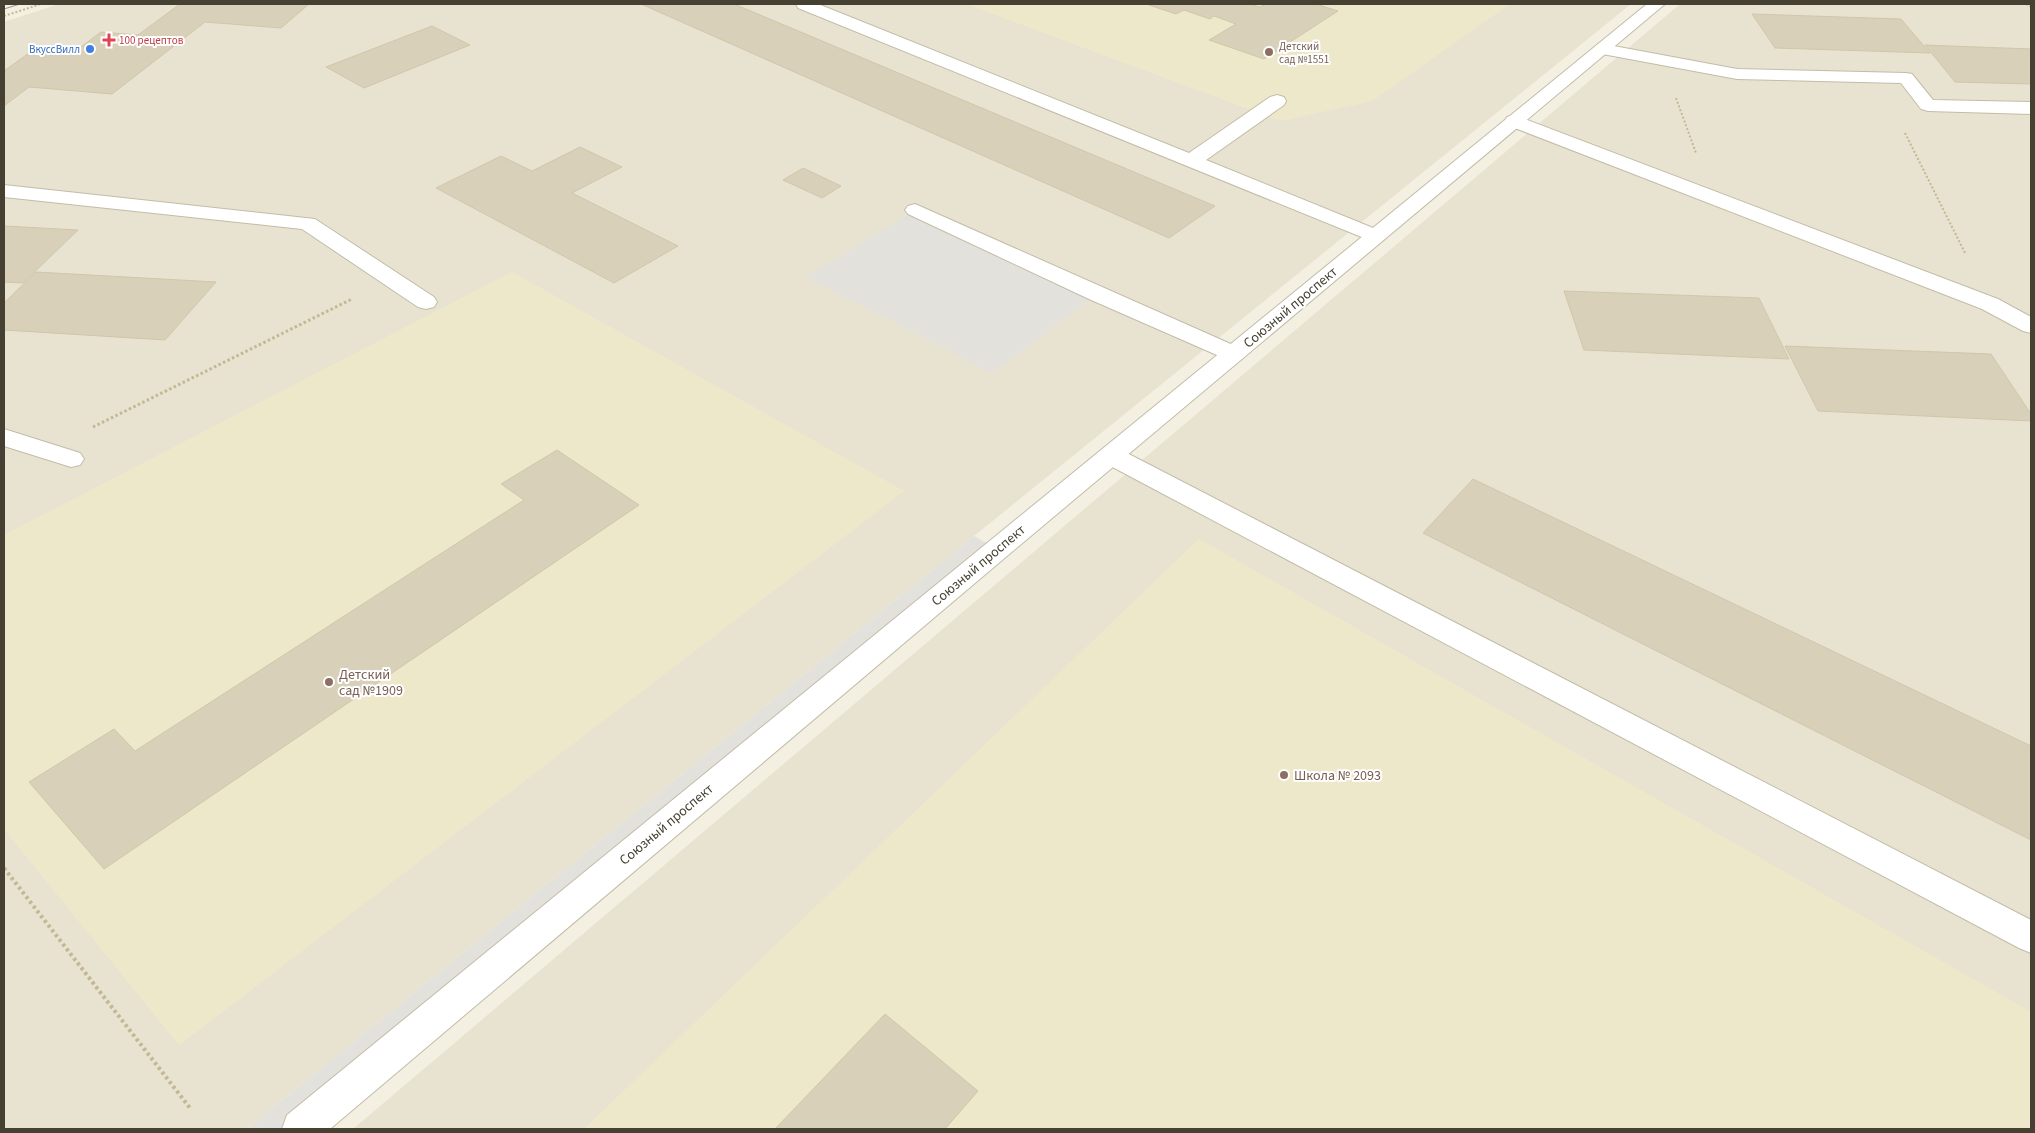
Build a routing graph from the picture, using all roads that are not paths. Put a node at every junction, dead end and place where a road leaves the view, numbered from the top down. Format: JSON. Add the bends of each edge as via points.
{"nodes":[{"id":1,"x":804,"y":4,"type":"edge"},
{"id":2,"x":1656,"y":4,"type":"edge"},
{"id":3,"x":1603,"y":49,"type":"junction"},
{"id":4,"x":1277,"y":101,"type":"dead end"},
{"id":5,"x":2031,"y":108,"type":"edge"},
{"id":6,"x":1514,"y":121,"type":"junction"},
{"id":7,"x":1191,"y":161,"type":"junction"},
{"id":8,"x":4,"y":191,"type":"edge"},
{"id":9,"x":915,"y":210,"type":"dead end"},
{"id":10,"x":1376,"y":236,"type":"junction"},
{"id":11,"x":426,"y":302,"type":"dead end"},
{"id":12,"x":2031,"y":326,"type":"edge"},
{"id":13,"x":1234,"y":354,"type":"junction"},
{"id":14,"x":4,"y":437,"type":"edge"},
{"id":15,"x":1112,"y":456,"type":"junction"},
{"id":16,"x":71,"y":459,"type":"dead end"},
{"id":17,"x":2031,"y":937,"type":"edge"},
{"id":18,"x":301,"y":1129,"type":"edge"}],
"edges":[{"from":1,"to":7,"type":"street"},
{"from":2,"to":3,"type":"street","name":"Союзный проспект"},
{"from":3,"to":5,"type":"street","via":[[1737,74],[1906,78],[1928,105]]},
{"from":3,"to":6,"type":"street","name":"Союзный проспект"},
{"from":4,"to":7,"type":"street"},
{"from":6,"to":10,"type":"street","name":"Союзный проспект"},
{"from":6,"to":12,"type":"street","via":[[1990,304]]},
{"from":7,"to":10,"type":"street"},
{"from":8,"to":11,"type":"street","via":[[308,223]]},
{"from":9,"to":13,"type":"street"},
{"from":10,"to":13,"type":"street","name":"Союзный проспект"},
{"from":13,"to":15,"type":"street","name":"Союзный проспект"},
{"from":14,"to":16,"type":"street"},
{"from":15,"to":17,"type":"street"},
{"from":15,"to":18,"type":"street","name":"Союзный проспект"}]}
